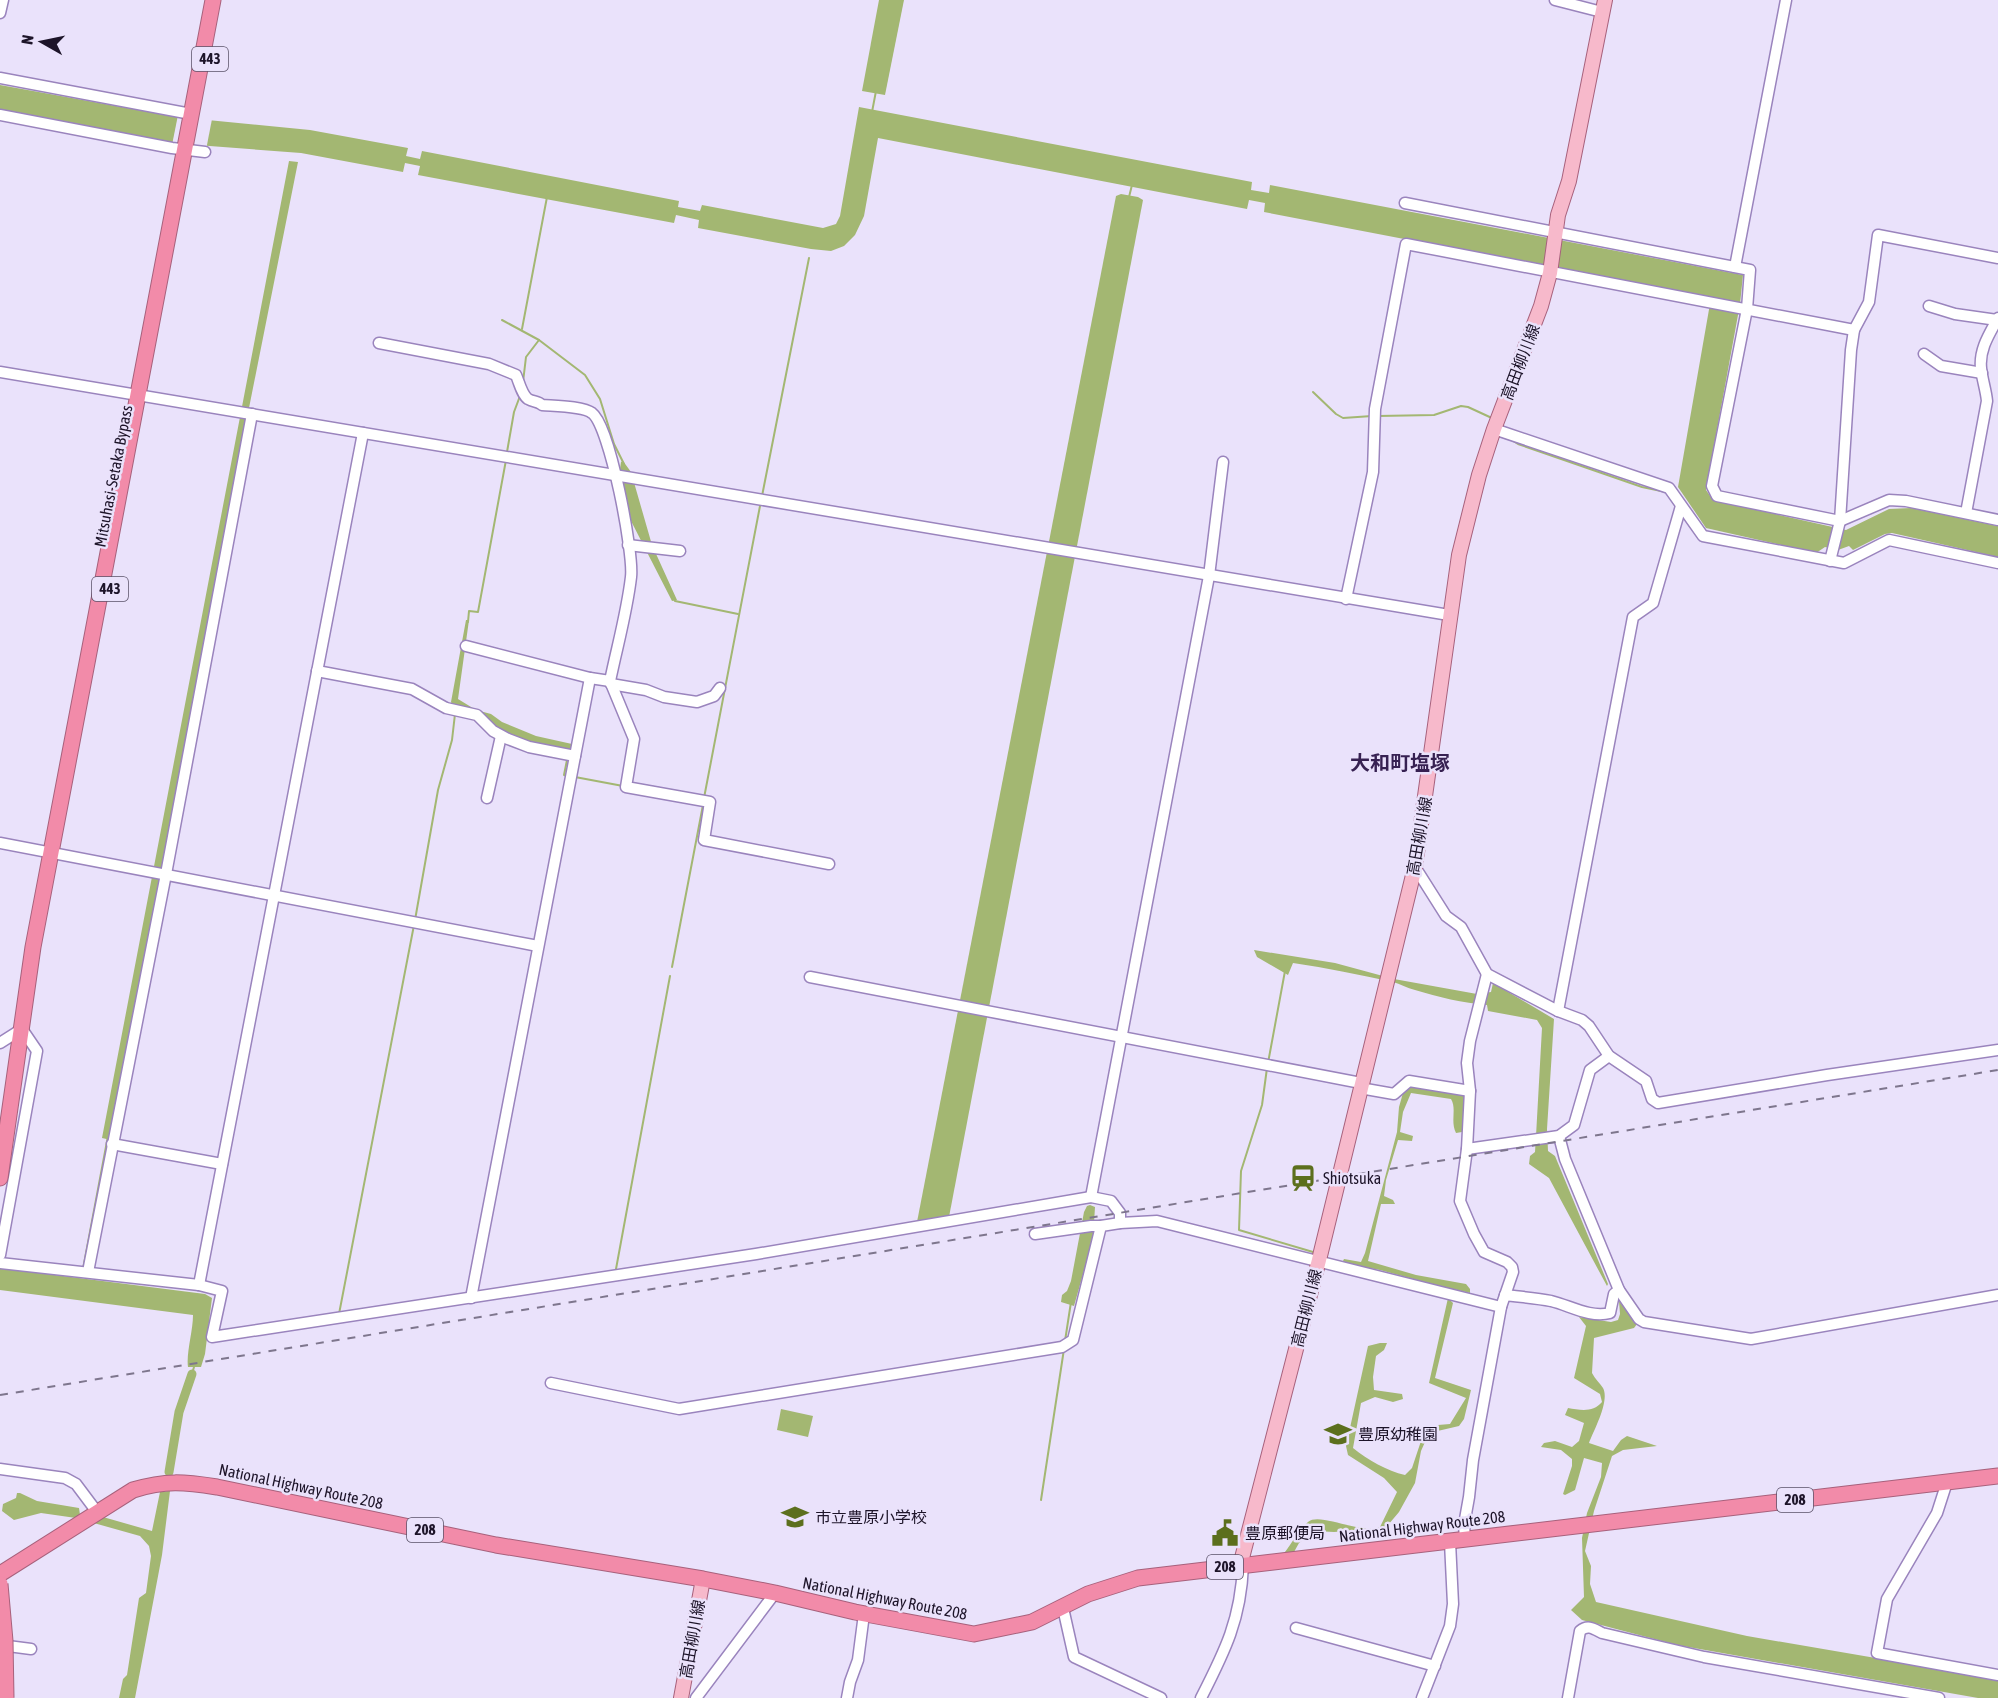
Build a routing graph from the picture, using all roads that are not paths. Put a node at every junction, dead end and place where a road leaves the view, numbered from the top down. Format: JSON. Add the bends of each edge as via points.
{"nodes":[{"id":1,"x":3,"y":0,"type":"edge"},
{"id":2,"x":213,"y":0,"type":"edge"},
{"id":3,"x":221,"y":0,"type":"edge"},
{"id":4,"x":1555,"y":0,"type":"edge"},
{"id":5,"x":1786,"y":0,"type":"edge"},
{"id":6,"x":1603,"y":6,"type":"edge"},
{"id":7,"x":0,"y":13,"type":"edge"},
{"id":8,"x":0,"y":78,"type":"edge"},
{"id":9,"x":0,"y":115,"type":"edge"},
{"id":10,"x":194,"y":116,"type":"junction"},
{"id":11,"x":192,"y":149,"type":"junction"},
{"id":12,"x":1405,"y":203,"type":"dead end"},
{"id":13,"x":1555,"y":235,"type":"junction"},
{"id":14,"x":1998,"y":258,"type":"edge"},
{"id":15,"x":1735,"y":267,"type":"junction"},
{"id":16,"x":1550,"y":270,"type":"junction"},
{"id":17,"x":1929,"y":306,"type":"dead end"},
{"id":18,"x":1747,"y":309,"type":"junction"},
{"id":19,"x":1997,"y":319,"type":"edge"},
{"id":20,"x":1854,"y":330,"type":"junction"},
{"id":21,"x":379,"y":343,"type":"dead end"},
{"id":22,"x":1923,"y":354,"type":"dead end"},
{"id":23,"x":0,"y":372,"type":"edge"},
{"id":24,"x":1982,"y":373,"type":"junction"},
{"id":25,"x":142,"y":395,"type":"junction"},
{"id":26,"x":251,"y":414,"type":"junction"},
{"id":27,"x":1494,"y":429,"type":"junction"},
{"id":28,"x":363,"y":433,"type":"junction"},
{"id":29,"x":1223,"y":462,"type":"dead end"},
{"id":30,"x":617,"y":475,"type":"junction"},
{"id":31,"x":1682,"y":506,"type":"junction"},
{"id":32,"x":1966,"y":513,"type":"junction"},
{"id":33,"x":1998,"y":520,"type":"edge"},
{"id":34,"x":1840,"y":521,"type":"junction"},
{"id":35,"x":628,"y":545,"type":"junction"},
{"id":36,"x":680,"y":551,"type":"dead end"},
{"id":37,"x":1830,"y":561,"type":"junction"},
{"id":38,"x":1998,"y":563,"type":"edge"},
{"id":39,"x":1209,"y":576,"type":"junction"},
{"id":40,"x":1346,"y":599,"type":"junction"},
{"id":41,"x":1449,"y":615,"type":"junction"},
{"id":42,"x":466,"y":646,"type":"dead end"},
{"id":43,"x":317,"y":670,"type":"junction"},
{"id":44,"x":590,"y":678,"type":"junction"},
{"id":45,"x":610,"y":682,"type":"junction"},
{"id":46,"x":720,"y":688,"type":"dead end"},
{"id":47,"x":501,"y":736,"type":"junction"},
{"id":48,"x":575,"y":756,"type":"junction"},
{"id":49,"x":487,"y":798,"type":"dead end"},
{"id":50,"x":0,"y":843,"type":"edge"},
{"id":51,"x":55,"y":854,"type":"junction"},
{"id":52,"x":829,"y":864,"type":"dead end"},
{"id":53,"x":1415,"y":867,"type":"junction"},
{"id":54,"x":166,"y":874,"type":"junction"},
{"id":55,"x":275,"y":895,"type":"junction"},
{"id":56,"x":538,"y":946,"type":"junction"},
{"id":57,"x":1487,"y":974,"type":"junction"},
{"id":58,"x":810,"y":977,"type":"dead end"},
{"id":59,"x":1558,"y":1011,"type":"junction"},
{"id":60,"x":22,"y":1029,"type":"junction"},
{"id":61,"x":1121,"y":1037,"type":"junction"},
{"id":62,"x":0,"y":1043,"type":"edge"},
{"id":63,"x":1998,"y":1050,"type":"edge"},
{"id":64,"x":1610,"y":1056,"type":"junction"},
{"id":65,"x":1360,"y":1085,"type":"junction"},
{"id":66,"x":1470,"y":1091,"type":"junction"},
{"id":67,"x":1559,"y":1136,"type":"junction"},
{"id":68,"x":112,"y":1144,"type":"junction"},
{"id":69,"x":1467,"y":1149,"type":"junction"},
{"id":70,"x":222,"y":1164,"type":"junction"},
{"id":71,"x":0,"y":1178,"type":"edge"},
{"id":72,"x":1091,"y":1197,"type":"junction"},
{"id":73,"x":1120,"y":1223,"type":"junction"},
{"id":74,"x":1101,"y":1226,"type":"junction"},
{"id":75,"x":1035,"y":1234,"type":"dead end"},
{"id":76,"x":0,"y":1255,"type":"edge"},
{"id":77,"x":1319,"y":1260,"type":"junction"},
{"id":78,"x":0,"y":1263,"type":"edge"},
{"id":79,"x":88,"y":1272,"type":"junction"},
{"id":80,"x":199,"y":1285,"type":"junction"},
{"id":81,"x":1619,"y":1290,"type":"junction"},
{"id":82,"x":1505,"y":1295,"type":"junction"},
{"id":83,"x":1998,"y":1295,"type":"edge"},
{"id":84,"x":471,"y":1298,"type":"junction"},
{"id":85,"x":1501,"y":1307,"type":"junction"},
{"id":86,"x":551,"y":1383,"type":"dead end"},
{"id":87,"x":0,"y":1469,"type":"edge"},
{"id":88,"x":1998,"y":1476,"type":"edge"},
{"id":89,"x":1947,"y":1482,"type":"junction"},
{"id":90,"x":97,"y":1512,"type":"junction"},
{"id":91,"x":1457,"y":1540,"type":"junction"},
{"id":92,"x":1243,"y":1565,"type":"junction"},
{"id":93,"x":0,"y":1574,"type":"edge"},
{"id":94,"x":703,"y":1580,"type":"junction"},
{"id":95,"x":0,"y":1584,"type":"edge"},
{"id":96,"x":775,"y":1593,"type":"junction"},
{"id":97,"x":1063,"y":1608,"type":"junction"},
{"id":98,"x":873,"y":1616,"type":"junction"},
{"id":99,"x":1296,"y":1628,"type":"dead end"},
{"id":100,"x":0,"y":1645,"type":"edge"},
{"id":101,"x":31,"y":1649,"type":"dead end"},
{"id":102,"x":1436,"y":1666,"type":"junction"},
{"id":103,"x":1998,"y":1675,"type":"edge"},
{"id":104,"x":6,"y":1698,"type":"edge"},
{"id":105,"x":681,"y":1698,"type":"edge"},
{"id":106,"x":696,"y":1698,"type":"edge"},
{"id":107,"x":847,"y":1698,"type":"edge"},
{"id":108,"x":1161,"y":1698,"type":"edge"},
{"id":109,"x":1201,"y":1698,"type":"edge"},
{"id":110,"x":1422,"y":1698,"type":"edge"},
{"id":111,"x":1568,"y":1698,"type":"edge"},
{"id":112,"x":1939,"y":1698,"type":"edge"}],
"edges":[{"from":1,"to":7,"type":"street"},
{"from":2,"to":10,"type":"highway","name":"Mitsuhasi-Setaka Bypass","number":"443"},
{"from":3,"to":10,"type":"highway","name":"Mitsuhasi-Setaka Bypass","number":"443"},
{"from":4,"to":6,"type":"street"},
{"from":5,"to":15,"type":"street"},
{"from":6,"to":13,"type":"main road","name":"高田柳川線"},
{"from":8,"to":10,"type":"street"},
{"from":9,"to":11,"type":"street"},
{"from":10,"to":11,"type":"highway","name":"Mitsuhasi-Setaka Bypass","number":"443"},
{"from":11,"to":25,"type":"highway","name":"Mitsuhasi-Setaka Bypass","number":"443"},
{"from":12,"to":13,"type":"street"},
{"from":13,"to":15,"type":"street"},
{"from":13,"to":16,"type":"main road","name":"高田柳川線"},
{"from":14,"to":20,"type":"street","via":[[1878,235],[1869,303]]},
{"from":15,"to":18,"type":"street","via":[[1750,270]]},
{"from":16,"to":18,"type":"street"},
{"from":16,"to":27,"type":"main road","name":"高田柳川線","via":[[1542,306]]},
{"from":16,"to":40,"type":"street","via":[[1406,244],[1375,409],[1373,472]]},
{"from":17,"to":19,"type":"street"},
{"from":18,"to":20,"type":"street"},
{"from":18,"to":34,"type":"street","via":[[1712,486],[1717,496]]},
{"from":19,"to":24,"type":"street","via":[[1985,340]]},
{"from":20,"to":34,"type":"street"},
{"from":21,"to":30,"type":"street","via":[[489,364],[516,375],[530,400],[593,413],[605,435]]},
{"from":22,"to":24,"type":"street","via":[[1941,366]]},
{"from":23,"to":25,"type":"street"},
{"from":24,"to":32,"type":"street","via":[[1987,401]]},
{"from":25,"to":26,"type":"street"},
{"from":25,"to":51,"type":"highway","name":"Mitsuhasi-Setaka Bypass","number":"443"},
{"from":26,"to":28,"type":"street"},
{"from":26,"to":54,"type":"street"},
{"from":27,"to":31,"type":"street","via":[[1669,488]]},
{"from":27,"to":41,"type":"main road","name":"高田柳川線","via":[[1463,536]]},
{"from":28,"to":30,"type":"street"},
{"from":28,"to":43,"type":"street"},
{"from":29,"to":39,"type":"street"},
{"from":30,"to":35,"type":"street"},
{"from":30,"to":39,"type":"street"},
{"from":31,"to":37,"type":"street","via":[[1703,536]]},
{"from":31,"to":59,"type":"street","via":[[1653,603],[1633,617]]},
{"from":32,"to":33,"type":"street"},
{"from":32,"to":34,"type":"street","via":[[1889,500]]},
{"from":34,"to":37,"type":"street"},
{"from":35,"to":36,"type":"street"},
{"from":35,"to":45,"type":"street","via":[[632,574]]},
{"from":37,"to":38,"type":"street","via":[[1844,563],[1889,540]]},
{"from":39,"to":40,"type":"street"},
{"from":39,"to":61,"type":"street"},
{"from":40,"to":41,"type":"street"},
{"from":41,"to":53,"type":"main road","name":"高田柳川線"},
{"from":42,"to":44,"type":"street"},
{"from":43,"to":47,"type":"street","via":[[412,689],[446,708],[477,715]]},
{"from":43,"to":55,"type":"street"},
{"from":44,"to":45,"type":"street"},
{"from":44,"to":48,"type":"street"},
{"from":45,"to":46,"type":"street","via":[[664,698],[697,702],[714,696]]},
{"from":45,"to":52,"type":"street","via":[[634,739],[626,787],[710,802],[704,840]]},
{"from":47,"to":48,"type":"street","via":[[529,747]]},
{"from":47,"to":49,"type":"street"},
{"from":48,"to":56,"type":"street"},
{"from":50,"to":51,"type":"street"},
{"from":51,"to":54,"type":"street"},
{"from":51,"to":60,"type":"highway","name":"Mitsuhasi-Setaka Bypass","number":"443"},
{"from":53,"to":57,"type":"street","via":[[1446,916],[1461,927]]},
{"from":53,"to":65,"type":"main road","name":"高田柳川線"},
{"from":54,"to":55,"type":"street"},
{"from":54,"to":68,"type":"street"},
{"from":55,"to":56,"type":"street"},
{"from":55,"to":70,"type":"street"},
{"from":56,"to":84,"type":"street"},
{"from":57,"to":59,"type":"street"},
{"from":57,"to":66,"type":"street","via":[[1470,1041]]},
{"from":58,"to":61,"type":"street"},
{"from":59,"to":64,"type":"street","via":[[1589,1026]]},
{"from":60,"to":62,"type":"street"},
{"from":60,"to":71,"type":"highway","name":"Mitsuhasi-Setaka Bypass","number":"443"},
{"from":60,"to":76,"type":"street","via":[[37,1051]]},
{"from":61,"to":65,"type":"street"},
{"from":61,"to":72,"type":"street"},
{"from":63,"to":64,"type":"street","via":[[1658,1103],[1652,1099],[1646,1081]]},
{"from":64,"to":67,"type":"street","via":[[1590,1070],[1574,1125]]},
{"from":65,"to":66,"type":"street","via":[[1394,1094],[1409,1081]]},
{"from":65,"to":77,"type":"main road","name":"高田柳川線"},
{"from":66,"to":69,"type":"street"},
{"from":67,"to":69,"type":"street"},
{"from":67,"to":81,"type":"street"},
{"from":68,"to":70,"type":"street"},
{"from":68,"to":79,"type":"street"},
{"from":69,"to":82,"type":"street","via":[[1460,1201],[1484,1252],[1512,1267]]},
{"from":70,"to":80,"type":"street"},
{"from":72,"to":73,"type":"street","via":[[1111,1201],[1120,1213]]},
{"from":72,"to":84,"type":"street"},
{"from":73,"to":74,"type":"street"},
{"from":73,"to":77,"type":"street","via":[[1157,1221]]},
{"from":74,"to":75,"type":"street"},
{"from":74,"to":86,"type":"street","via":[[1073,1340],[1062,1347],[679,1409]]},
{"from":77,"to":85,"type":"street"},
{"from":77,"to":92,"type":"main road","name":"高田柳川線"},
{"from":78,"to":79,"type":"street"},
{"from":79,"to":80,"type":"street"},
{"from":80,"to":84,"type":"street","via":[[222,1292],[212,1337]]},
{"from":81,"to":82,"type":"street","via":[[1614,1293],[1610,1313],[1605,1314]]},
{"from":81,"to":83,"type":"street","via":[[1644,1322],[1751,1339]]},
{"from":82,"to":85,"type":"street"},
{"from":85,"to":91,"type":"street","via":[[1464,1525]]},
{"from":87,"to":90,"type":"street","via":[[65,1478],[76,1484]]},
{"from":88,"to":89,"type":"highway","name":"National Highway Route 208","number":"208"},
{"from":89,"to":91,"type":"highway","name":"National Highway Route 208","number":"208"},
{"from":89,"to":103,"type":"street","via":[[1937,1513],[1887,1599],[1877,1653]]},
{"from":90,"to":93,"type":"highway","name":"National Highway Route 208","number":"208"},
{"from":90,"to":94,"type":"highway","name":"National Highway Route 208","number":"208","via":[[133,1490],[178,1481],[496,1545]]},
{"from":91,"to":92,"type":"highway","name":"National Highway Route 208","number":"208"},
{"from":91,"to":102,"type":"street","via":[[1450,1626]]},
{"from":92,"to":97,"type":"highway","name":"National Highway Route 208","number":"208","via":[[1137,1578],[1088,1594]]},
{"from":92,"to":109,"type":"street","via":[[1232,1633]]},
{"from":94,"to":96,"type":"highway","name":"National Highway Route 208","number":"208"},
{"from":94,"to":105,"type":"main road","name":"高田柳川線"},
{"from":95,"to":104,"type":"highway","bridge":true},
{"from":96,"to":98,"type":"highway","name":"National Highway Route 208","number":"208"},
{"from":96,"to":106,"type":"street"},
{"from":97,"to":98,"type":"highway","name":"National Highway Route 208","number":"208","via":[[1032,1622],[974,1634]]},
{"from":97,"to":108,"type":"street","via":[[1074,1657]]},
{"from":98,"to":107,"type":"street"},
{"from":99,"to":102,"type":"street"},
{"from":100,"to":101,"type":"street"},
{"from":102,"to":110,"type":"street"},
{"from":111,"to":112,"type":"street","via":[[1580,1631],[1590,1627],[1704,1657]]}]}
